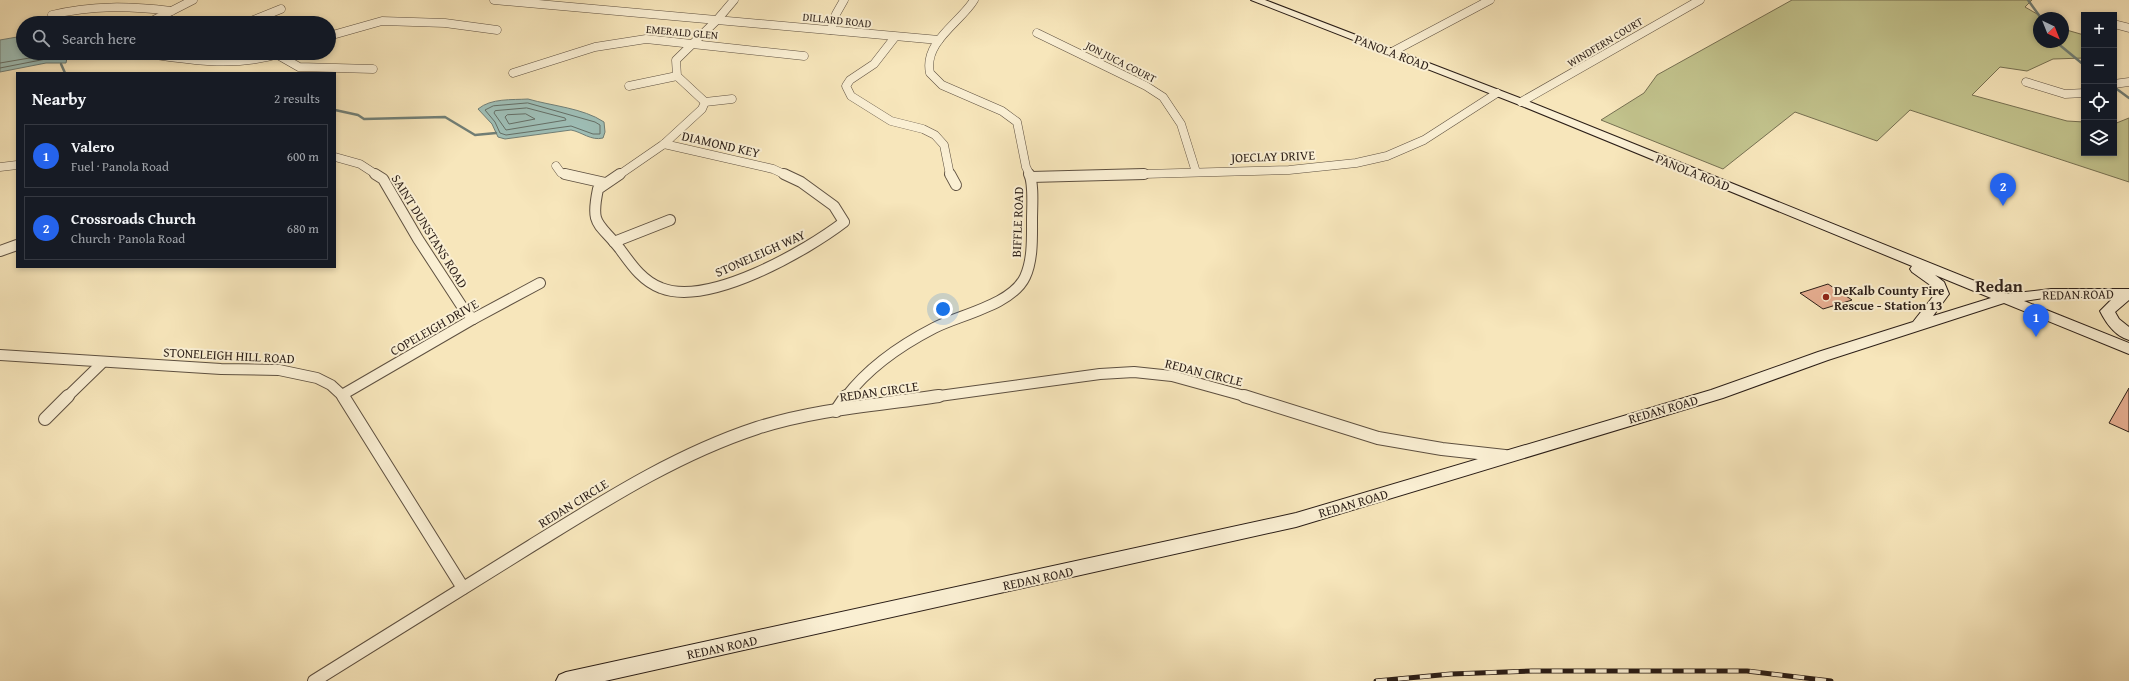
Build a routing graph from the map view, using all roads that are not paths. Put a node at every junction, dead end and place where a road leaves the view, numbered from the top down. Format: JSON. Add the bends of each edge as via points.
{"nodes":[{"id":1,"x":193,"y":0,"type":"edge"},
{"id":2,"x":494,"y":0,"type":"edge"},
{"id":3,"x":734,"y":0,"type":"edge"},
{"id":4,"x":844,"y":0,"type":"edge"},
{"id":5,"x":974,"y":0,"type":"edge"},
{"id":6,"x":1256,"y":0,"type":"edge"},
{"id":7,"x":1490,"y":0,"type":"edge"},
{"id":8,"x":1700,"y":0,"type":"edge"},
{"id":9,"x":281,"y":9,"type":"dead end"},
{"id":10,"x":171,"y":11,"type":"junction"},
{"id":11,"x":52,"y":15,"type":"dead end"},
{"id":12,"x":161,"y":16,"type":"edge"},
{"id":13,"x":264,"y":16,"type":"edge"},
{"id":14,"x":717,"y":20,"type":"junction"},
{"id":15,"x":2117,"y":25,"type":"edge"},
{"id":16,"x":2129,"y":28,"type":"edge"},
{"id":17,"x":497,"y":30,"type":"dead end"},
{"id":18,"x":831,"y":30,"type":"junction"},
{"id":19,"x":1037,"y":33,"type":"dead end"},
{"id":20,"x":336,"y":34,"type":"edge"},
{"id":21,"x":895,"y":37,"type":"junction"},
{"id":22,"x":939,"y":40,"type":"junction"},
{"id":23,"x":694,"y":44,"type":"junction"},
{"id":24,"x":1392,"y":52,"type":"junction"},
{"id":25,"x":804,"y":56,"type":"dead end"},
{"id":26,"x":189,"y":60,"type":"edge"},
{"id":27,"x":251,"y":60,"type":"edge"},
{"id":28,"x":289,"y":60,"type":"edge"},
{"id":29,"x":373,"y":69,"type":"dead end"},
{"id":30,"x":513,"y":73,"type":"dead end"},
{"id":31,"x":677,"y":76,"type":"junction"},
{"id":32,"x":2026,"y":82,"type":"dead end"},
{"id":33,"x":2129,"y":82,"type":"edge"},
{"id":34,"x":2117,"y":84,"type":"edge"},
{"id":35,"x":629,"y":86,"type":"dead end"},
{"id":36,"x":1497,"y":93,"type":"junction"},
{"id":37,"x":2081,"y":93,"type":"edge"},
{"id":38,"x":732,"y":99,"type":"dead end"},
{"id":39,"x":705,"y":102,"type":"junction"},
{"id":40,"x":1521,"y":102,"type":"junction"},
{"id":41,"x":664,"y":144,"type":"junction"},
{"id":42,"x":336,"y":157,"type":"edge"},
{"id":43,"x":16,"y":165,"type":"edge"},
{"id":44,"x":556,"y":166,"type":"dead end"},
{"id":45,"x":0,"y":167,"type":"edge"},
{"id":46,"x":773,"y":169,"type":"joint"},
{"id":47,"x":1196,"y":172,"type":"junction"},
{"id":48,"x":1031,"y":177,"type":"junction"},
{"id":49,"x":605,"y":183,"type":"junction"},
{"id":50,"x":956,"y":184,"type":"dead end"},
{"id":51,"x":670,"y":220,"type":"dead end"},
{"id":52,"x":614,"y":242,"type":"junction"},
{"id":53,"x":1869,"y":244,"type":"junction"},
{"id":54,"x":16,"y":245,"type":"edge"},
{"id":55,"x":0,"y":251,"type":"edge"},
{"id":56,"x":540,"y":283,"type":"dead end"},
{"id":57,"x":2129,"y":294,"type":"edge"},
{"id":58,"x":2004,"y":299,"type":"junction"},
{"id":59,"x":473,"y":319,"type":"junction"},
{"id":60,"x":1918,"y":325,"type":"junction"},
{"id":61,"x":2129,"y":335,"type":"edge"},
{"id":62,"x":2129,"y":349,"type":"edge"},
{"id":63,"x":0,"y":355,"type":"edge"},
{"id":64,"x":102,"y":363,"type":"junction"},
{"id":65,"x":342,"y":395,"type":"junction"},
{"id":66,"x":836,"y":411,"type":"junction"},
{"id":67,"x":45,"y":419,"type":"dead end"},
{"id":68,"x":1505,"y":456,"type":"junction"},
{"id":69,"x":463,"y":588,"type":"junction"},
{"id":70,"x":314,"y":681,"type":"edge"},
{"id":71,"x":566,"y":681,"type":"edge"}],
"edges":[{"from":1,"to":10,"type":"street"},
{"from":2,"to":14,"type":"street","name":"DILLARD ROAD"},
{"from":3,"to":14,"type":"street"},
{"from":4,"to":18,"type":"street"},
{"from":5,"to":22,"type":"street","name":"BIFFLE ROAD"},
{"from":6,"to":24,"type":"main road","name":"PANOLA ROAD"},
{"from":7,"to":24,"type":"street"},
{"from":8,"to":40,"type":"street","name":"WINDFERN COURT"},
{"from":9,"to":13,"type":"street"},
{"from":10,"to":11,"type":"street","via":[[109,5],[86,6]]},
{"from":10,"to":12,"type":"street"},
{"from":14,"to":18,"type":"street","name":"DILLARD ROAD"},
{"from":14,"to":23,"type":"street"},
{"from":15,"to":16,"type":"street"},
{"from":17,"to":20,"type":"street","via":[[437,23],[382,21]]},
{"from":18,"to":21,"type":"street","name":"DILLARD ROAD"},
{"from":19,"to":47,"type":"street","name":"JON JUCA COURT","via":[[1125,75],[1163,97],[1181,124],[1192,152]]},
{"from":21,"to":22,"type":"street","name":"DILLARD ROAD"},
{"from":21,"to":50,"type":"street","via":[[874,64],[850,80],[846,86],[851,96],[891,121],[923,129],[935,135],[944,145],[949,173]]},
{"from":22,"to":48,"type":"street","name":"BIFFLE ROAD","via":[[928,64],[934,79],[955,92],[1001,111],[1017,122],[1026,167]]},
{"from":23,"to":25,"type":"street","name":"EMERALD GLEN"},
{"from":23,"to":30,"type":"street","name":"EMERALD GLEN","via":[[646,39],[609,43]]},
{"from":23,"to":31,"type":"street","via":[[676,60]]},
{"from":24,"to":36,"type":"main road","name":"PANOLA ROAD"},
{"from":26,"to":27,"type":"street","via":[[218,64]]},
{"from":28,"to":29,"type":"street","via":[[299,67]]},
{"from":31,"to":35,"type":"street"},
{"from":31,"to":39,"type":"street"},
{"from":32,"to":37,"type":"street","via":[[2065,94]]},
{"from":33,"to":34,"type":"street"},
{"from":36,"to":40,"type":"main road","name":"PANOLA ROAD"},
{"from":36,"to":47,"type":"street","name":"JOECLAY DRIVE","via":[[1424,140],[1387,156],[1326,167]]},
{"from":38,"to":39,"type":"street"},
{"from":39,"to":41,"type":"street","name":"STONELEIGH WAY","via":[[702,109]]},
{"from":40,"to":53,"type":"main road","name":"PANOLA ROAD"},
{"from":41,"to":46,"type":"street","name":"DIAMOND KEY"},
{"from":41,"to":49,"type":"street","name":"STONELEIGH WAY"},
{"from":42,"to":59,"type":"street","name":"SAINT DUNSTANS ROAD","via":[[360,164],[383,179],[418,239],[463,308]]},
{"from":43,"to":45,"type":"street"},
{"from":44,"to":49,"type":"street","via":[[561,173]]},
{"from":46,"to":52,"type":"street","name":"STONELEIGH WAY","via":[[801,182],[834,206],[844,222],[822,239],[750,275],[720,287],[683,293],[662,289],[638,273]]},
{"from":47,"to":48,"type":"street","name":"JOECLAY DRIVE"},
{"from":48,"to":66,"type":"street","name":"BIFFLE ROAD","via":[[1030,257],[1019,287],[992,304],[934,328],[875,365],[853,386]]},
{"from":49,"to":52,"type":"street","name":"STONELEIGH WAY","via":[[598,189],[593,210],[596,226]]},
{"from":51,"to":52,"type":"street"},
{"from":53,"to":58,"type":"main road","name":"PANOLA ROAD"},
{"from":53,"to":60,"type":"main road","via":[[1916,268],[1939,285],[1942,294]]},
{"from":54,"to":55,"type":"street"},
{"from":56,"to":59,"type":"street","name":"COPELEIGH DRIVE"},
{"from":57,"to":58,"type":"main road","name":"REDAN ROAD","via":[[2051,293]]},
{"from":57,"to":61,"type":"main road","via":[[2107,311],[2113,322]]},
{"from":58,"to":60,"type":"main road","name":"REDAN ROAD"},
{"from":58,"to":62,"type":"main road","name":"PANOLA ROAD"},
{"from":59,"to":65,"type":"street","name":"COPELEIGH DRIVE"},
{"from":60,"to":68,"type":"main road","name":"REDAN ROAD","via":[[1717,394]]},
{"from":63,"to":64,"type":"street","name":"STONELEIGH HILL ROAD"},
{"from":64,"to":65,"type":"street","name":"STONELEIGH HILL ROAD","via":[[288,371],[317,379]]},
{"from":64,"to":67,"type":"street"},
{"from":65,"to":69,"type":"street","name":"STONELEIGH HILL ROAD"},
{"from":66,"to":68,"type":"street","name":"REDAN CIRCLE","via":[[1100,374],[1134,372],[1172,376],[1201,383],[1378,438]]},
{"from":66,"to":69,"type":"street","name":"REDAN CIRCLE","via":[[759,427],[668,464],[616,493]]},
{"from":68,"to":71,"type":"main road","name":"REDAN ROAD","via":[[1387,494],[1288,522]]},
{"from":69,"to":70,"type":"street","name":"REDAN CIRCLE"}]}
